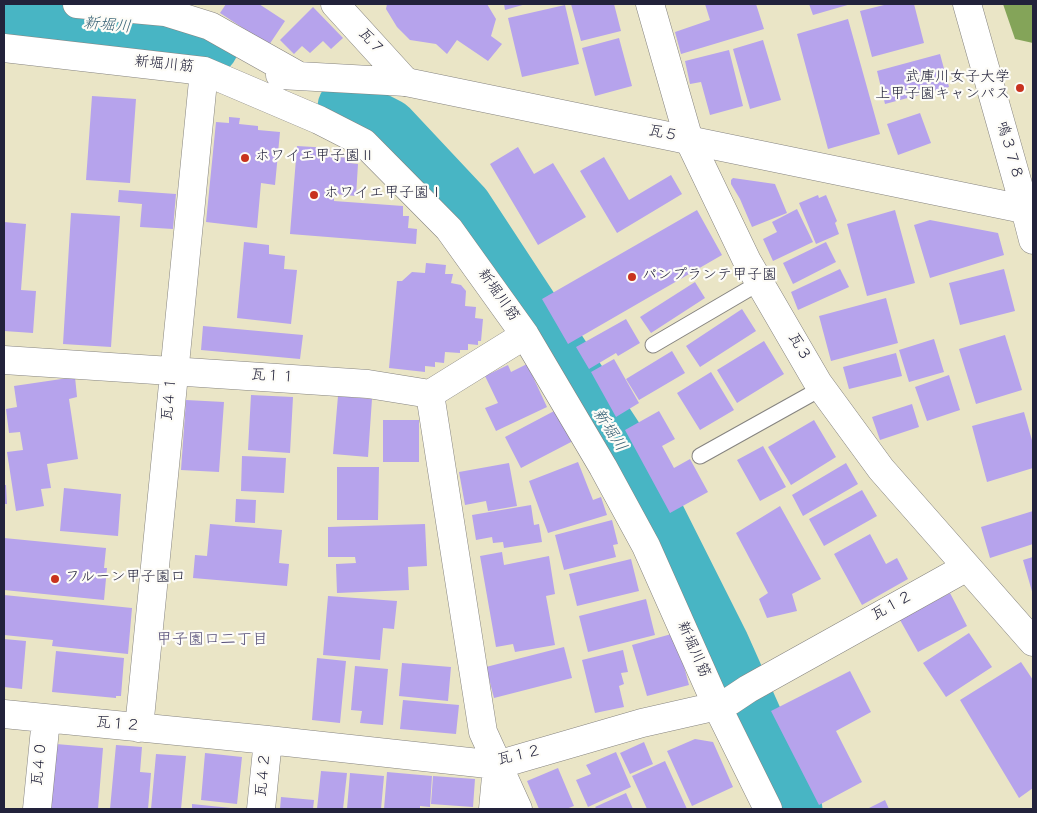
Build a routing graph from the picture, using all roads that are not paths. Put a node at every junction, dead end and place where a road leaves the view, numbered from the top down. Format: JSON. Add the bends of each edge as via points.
{"nodes":[{"id":1,"x":77,"y":4,"type":"edge"},
{"id":2,"x":334,"y":4,"type":"edge"},
{"id":3,"x":650,"y":4,"type":"edge"},
{"id":4,"x":967,"y":4,"type":"edge"},
{"id":5,"x":4,"y":48,"type":"edge"},
{"id":6,"x":204,"y":71,"type":"junction"},
{"id":7,"x":299,"y":76,"type":"junction"},
{"id":8,"x":406,"y":82,"type":"junction"},
{"id":9,"x":689,"y":140,"type":"junction"},
{"id":10,"x":1029,"y":210,"type":"edge"},
{"id":11,"x":1033,"y":240,"type":"edge"},
{"id":12,"x":759,"y":283,"type":"junction"},
{"id":13,"x":524,"y":335,"type":"junction"},
{"id":14,"x":653,"y":345,"type":"dead end"},
{"id":15,"x":4,"y":360,"type":"edge"},
{"id":16,"x":174,"y":371,"type":"junction"},
{"id":17,"x":822,"y":388,"type":"junction"},
{"id":18,"x":430,"y":394,"type":"junction"},
{"id":19,"x":700,"y":456,"type":"dead end"},
{"id":20,"x":967,"y":567,"type":"junction"},
{"id":21,"x":1033,"y":642,"type":"edge"},
{"id":22,"x":731,"y":698,"type":"junction"},
{"id":23,"x":4,"y":714,"type":"edge"},
{"id":24,"x":46,"y":719,"type":"junction"},
{"id":25,"x":139,"y":728,"type":"junction"},
{"id":26,"x":268,"y":740,"type":"junction"},
{"id":27,"x":497,"y":764,"type":"junction"},
{"id":28,"x":36,"y":809,"type":"edge"},
{"id":29,"x":262,"y":809,"type":"edge"},
{"id":30,"x":493,"y":809,"type":"edge"},
{"id":31,"x":518,"y":809,"type":"edge"},
{"id":32,"x":768,"y":809,"type":"edge"}],
"edges":[{"from":1,"to":7,"type":"street","via":[[165,12],[210,26]]},
{"from":2,"to":8,"type":"street","name":"瓦７"},
{"from":3,"to":9,"type":"street","name":"瓦３"},
{"from":4,"to":10,"type":"street","name":"鳴３７８"},
{"from":5,"to":6,"type":"street","name":"新堀川筋"},
{"from":6,"to":7,"type":"street","name":"瓦５"},
{"from":6,"to":13,"type":"street","name":"新堀川筋","via":[[319,120],[364,143],[449,229]]},
{"from":6,"to":16,"type":"street","name":"瓦４１"},
{"from":7,"to":8,"type":"street","name":"瓦５"},
{"from":8,"to":9,"type":"street","name":"瓦５"},
{"from":9,"to":10,"type":"street","name":"瓦５"},
{"from":9,"to":12,"type":"street","name":"瓦３"},
{"from":10,"to":11,"type":"street","name":"鳴３７８"},
{"from":12,"to":14,"type":"lane"},
{"from":12,"to":17,"type":"street","name":"瓦３"},
{"from":13,"to":18,"type":"street"},
{"from":13,"to":22,"type":"street","name":"新堀川筋","via":[[603,467]]},
{"from":15,"to":16,"type":"street","name":"瓦１１"},
{"from":16,"to":18,"type":"street","name":"瓦１１","via":[[368,384]]},
{"from":16,"to":25,"type":"street","name":"瓦４１"},
{"from":17,"to":19,"type":"lane"},
{"from":17,"to":20,"type":"street","name":"瓦３","via":[[881,469]]},
{"from":18,"to":27,"type":"street","via":[[483,732]]},
{"from":20,"to":21,"type":"street","name":"瓦３"},
{"from":20,"to":22,"type":"street","name":"瓦１２"},
{"from":22,"to":27,"type":"street","name":"瓦１２"},
{"from":22,"to":32,"type":"street","name":"新堀川筋"},
{"from":23,"to":24,"type":"street","name":"瓦１２"},
{"from":24,"to":25,"type":"street","name":"瓦１２"},
{"from":24,"to":28,"type":"street","name":"瓦４０"},
{"from":25,"to":26,"type":"street","name":"瓦１２"},
{"from":26,"to":27,"type":"street","name":"瓦１２"},
{"from":26,"to":29,"type":"street","name":"瓦４２"},
{"from":27,"to":30,"type":"street"},
{"from":27,"to":31,"type":"street"}]}
